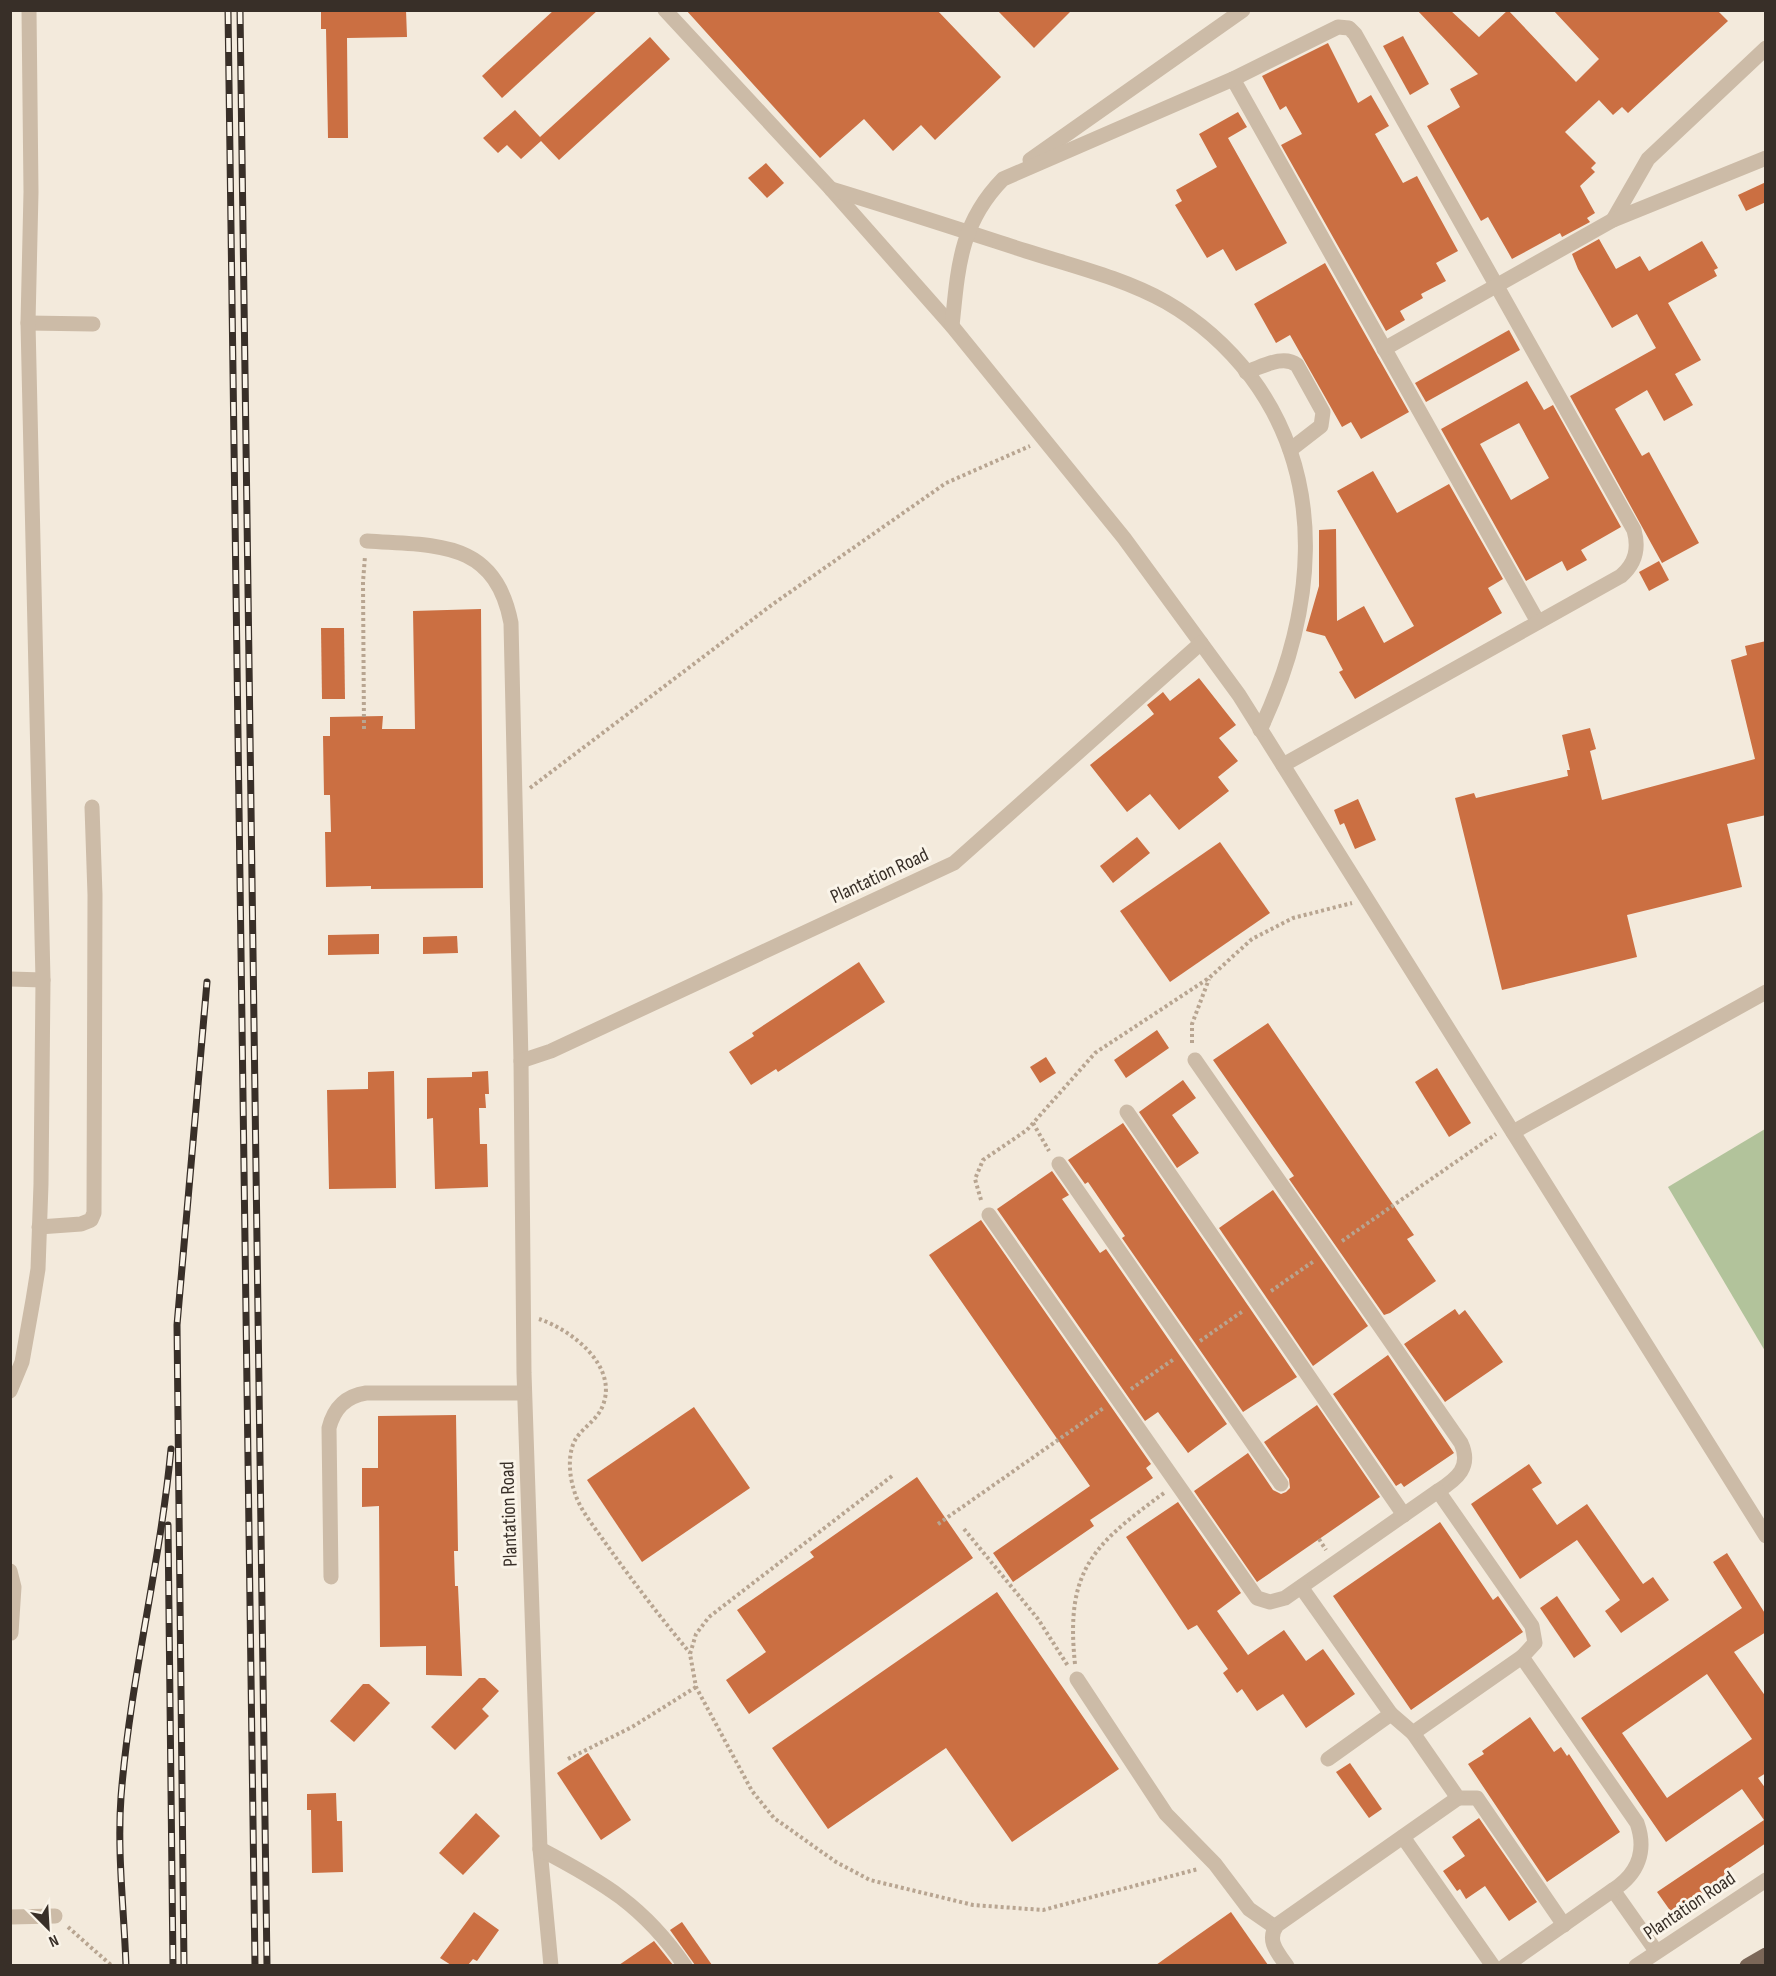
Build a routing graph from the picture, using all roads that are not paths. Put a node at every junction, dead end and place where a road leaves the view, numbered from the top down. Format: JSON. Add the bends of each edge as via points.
{"nodes":[{"id":1,"x":29,"y":10,"type":"edge"},
{"id":2,"x":665,"y":10,"type":"edge"},
{"id":3,"x":1243,"y":10,"type":"edge"},
{"id":4,"x":1766,"y":48,"type":"edge"},
{"id":5,"x":1233,"y":80,"type":"junction"},
{"id":6,"x":1766,"y":158,"type":"edge"},
{"id":7,"x":1003,"y":179,"type":"junction"},
{"id":8,"x":831,"y":189,"type":"junction"},
{"id":9,"x":1613,"y":220,"type":"junction"},
{"id":10,"x":968,"y":232,"type":"junction"},
{"id":11,"x":1497,"y":286,"type":"junction"},
{"id":12,"x":28,"y":323,"type":"junction"},
{"id":13,"x":93,"y":324,"type":"dead end"},
{"id":14,"x":952,"y":326,"type":"junction"},
{"id":15,"x":1384,"y":349,"type":"junction"},
{"id":16,"x":1246,"y":372,"type":"junction"},
{"id":17,"x":1290,"y":450,"type":"junction"},
{"id":18,"x":367,"y":541,"type":"road end"},
{"id":19,"x":1538,"y":622,"type":"junction"},
{"id":20,"x":1201,"y":643,"type":"junction"},
{"id":21,"x":1260,"y":729,"type":"junction"},
{"id":22,"x":1283,"y":765,"type":"junction"},
{"id":23,"x":92,"y":807,"type":"dead end"},
{"id":24,"x":10,"y":979,"type":"edge"},
{"id":25,"x":43,"y":981,"type":"junction"},
{"id":26,"x":1766,"y":992,"type":"edge"},
{"id":27,"x":1195,"y":1060,"type":"road end"},
{"id":28,"x":521,"y":1061,"type":"junction"},
{"id":29,"x":1127,"y":1112,"type":"dead end"},
{"id":30,"x":1511,"y":1128,"type":"junction"},
{"id":31,"x":1059,"y":1164,"type":"road end"},
{"id":32,"x":989,"y":1215,"type":"road end"},
{"id":33,"x":39,"y":1227,"type":"junction"},
{"id":34,"x":10,"y":1391,"type":"edge"},
{"id":35,"x":524,"y":1393,"type":"junction"},
{"id":36,"x":1281,"y":1484,"type":"dead end"},
{"id":37,"x":1438,"y":1491,"type":"junction"},
{"id":38,"x":1404,"y":1515,"type":"junction"},
{"id":39,"x":1766,"y":1536,"type":"edge"},
{"id":40,"x":10,"y":1571,"type":"edge"},
{"id":41,"x":332,"y":1577,"type":"dead end"},
{"id":42,"x":1301,"y":1587,"type":"junction"},
{"id":43,"x":11,"y":1633,"type":"edge"},
{"id":44,"x":1522,"y":1657,"type":"junction"},
{"id":45,"x":1077,"y":1679,"type":"road end"},
{"id":46,"x":1391,"y":1714,"type":"junction"},
{"id":47,"x":1413,"y":1733,"type":"junction"},
{"id":48,"x":1328,"y":1759,"type":"dead end"},
{"id":49,"x":1458,"y":1798,"type":"junction"},
{"id":50,"x":1403,"y":1837,"type":"junction"},
{"id":51,"x":540,"y":1849,"type":"junction"},
{"id":52,"x":1766,"y":1880,"type":"edge"},
{"id":53,"x":1613,"y":1890,"type":"junction"},
{"id":54,"x":55,"y":1916,"type":"road end"},
{"id":55,"x":10,"y":1917,"type":"edge"},
{"id":56,"x":1564,"y":1925,"type":"junction"},
{"id":57,"x":1275,"y":1928,"type":"junction"},
{"id":58,"x":1656,"y":1951,"type":"junction"},
{"id":59,"x":1766,"y":1955,"type":"edge"},
{"id":60,"x":551,"y":1965,"type":"edge"},
{"id":61,"x":685,"y":1965,"type":"edge"},
{"id":62,"x":1287,"y":1965,"type":"edge"},
{"id":63,"x":1493,"y":1965,"type":"edge"},
{"id":64,"x":1505,"y":1965,"type":"edge"},
{"id":65,"x":1636,"y":1965,"type":"edge"},
{"id":66,"x":1747,"y":1965,"type":"edge"}],
"edges":[{"from":1,"to":12,"type":"street"},
{"from":2,"to":8,"type":"street"},
{"from":3,"to":7,"type":"street"},
{"from":4,"to":9,"type":"street","via":[[1648,159]]},
{"from":5,"to":7,"type":"street"},
{"from":5,"to":11,"type":"street","via":[[1338,27],[1353,31]]},
{"from":5,"to":15,"type":"street"},
{"from":6,"to":9,"type":"street"},
{"from":7,"to":10,"type":"street","via":[[985,197]]},
{"from":8,"to":10,"type":"street"},
{"from":8,"to":14,"type":"street"},
{"from":9,"to":11,"type":"street"},
{"from":10,"to":14,"type":"street","via":[[960,251]]},
{"from":10,"to":16,"type":"street","via":[[1141,289],[1193,320]]},
{"from":11,"to":15,"type":"street"},
{"from":11,"to":19,"type":"street","via":[[1636,539],[1635,558],[1621,576]]},
{"from":12,"to":13,"type":"street"},
{"from":12,"to":25,"type":"street"},
{"from":14,"to":20,"type":"street","via":[[1124,538]]},
{"from":15,"to":19,"type":"street"},
{"from":16,"to":17,"type":"street","via":[[1272,409]]},
{"from":16,"to":17,"type":"street","via":[[1283,360],[1297,365],[1323,412],[1321,426]]},
{"from":17,"to":21,"type":"street","via":[[1307,523],[1305,582],[1280,688]]},
{"from":18,"to":28,"type":"street","name":"Plantation Road","via":[[454,549],[481,564],[498,584],[511,623]]},
{"from":19,"to":22,"type":"street"},
{"from":20,"to":21,"type":"street"},
{"from":20,"to":28,"type":"street","name":"Plantation Road","via":[[954,863],[551,1051]]},
{"from":21,"to":22,"type":"street"},
{"from":22,"to":30,"type":"street"},
{"from":23,"to":33,"type":"street","via":[[94,1213],[91,1220],[81,1224]]},
{"from":24,"to":25,"type":"street"},
{"from":25,"to":33,"type":"street"},
{"from":26,"to":30,"type":"street"},
{"from":27,"to":37,"type":"street","via":[[1464,1450],[1462,1473]]},
{"from":28,"to":35,"type":"street","name":"Plantation Road"},
{"from":29,"to":38,"type":"street"},
{"from":30,"to":39,"type":"street"},
{"from":31,"to":36,"type":"street"},
{"from":32,"to":42,"type":"street","via":[[1257,1598],[1280,1601]]},
{"from":33,"to":34,"type":"street","via":[[33,1300],[22,1362]]},
{"from":35,"to":41,"type":"street","via":[[366,1393],[342,1403],[329,1428]]},
{"from":35,"to":51,"type":"street","name":"Plantation Road"},
{"from":37,"to":38,"type":"street"},
{"from":37,"to":44,"type":"street","via":[[1532,1626],[1534,1643]]},
{"from":38,"to":42,"type":"street"},
{"from":40,"to":43,"type":"street","via":[[14,1587]]},
{"from":42,"to":46,"type":"street"},
{"from":44,"to":47,"type":"street"},
{"from":44,"to":53,"type":"street","via":[[1637,1823],[1642,1843],[1638,1864],[1632,1875]]},
{"from":45,"to":57,"type":"street","via":[[1166,1814],[1215,1864],[1249,1909]]},
{"from":46,"to":47,"type":"street"},
{"from":46,"to":48,"type":"street"},
{"from":47,"to":49,"type":"street"},
{"from":49,"to":50,"type":"street"},
{"from":49,"to":56,"type":"street","via":[[1476,1798]]},
{"from":50,"to":57,"type":"street"},
{"from":50,"to":63,"type":"street"},
{"from":51,"to":60,"type":"street","name":"Plantation Road"},
{"from":51,"to":61,"type":"street","via":[[623,1898],[664,1935]]},
{"from":52,"to":58,"type":"street","name":"Plantation Road"},
{"from":53,"to":56,"type":"street"},
{"from":53,"to":58,"type":"street"},
{"from":54,"to":55,"type":"street"},
{"from":56,"to":64,"type":"street"},
{"from":57,"to":62,"type":"street","via":[[1271,1936],[1273,1946]]},
{"from":58,"to":65,"type":"street","name":"Plantation Road"},
{"from":59,"to":66,"type":"main road"}]}
